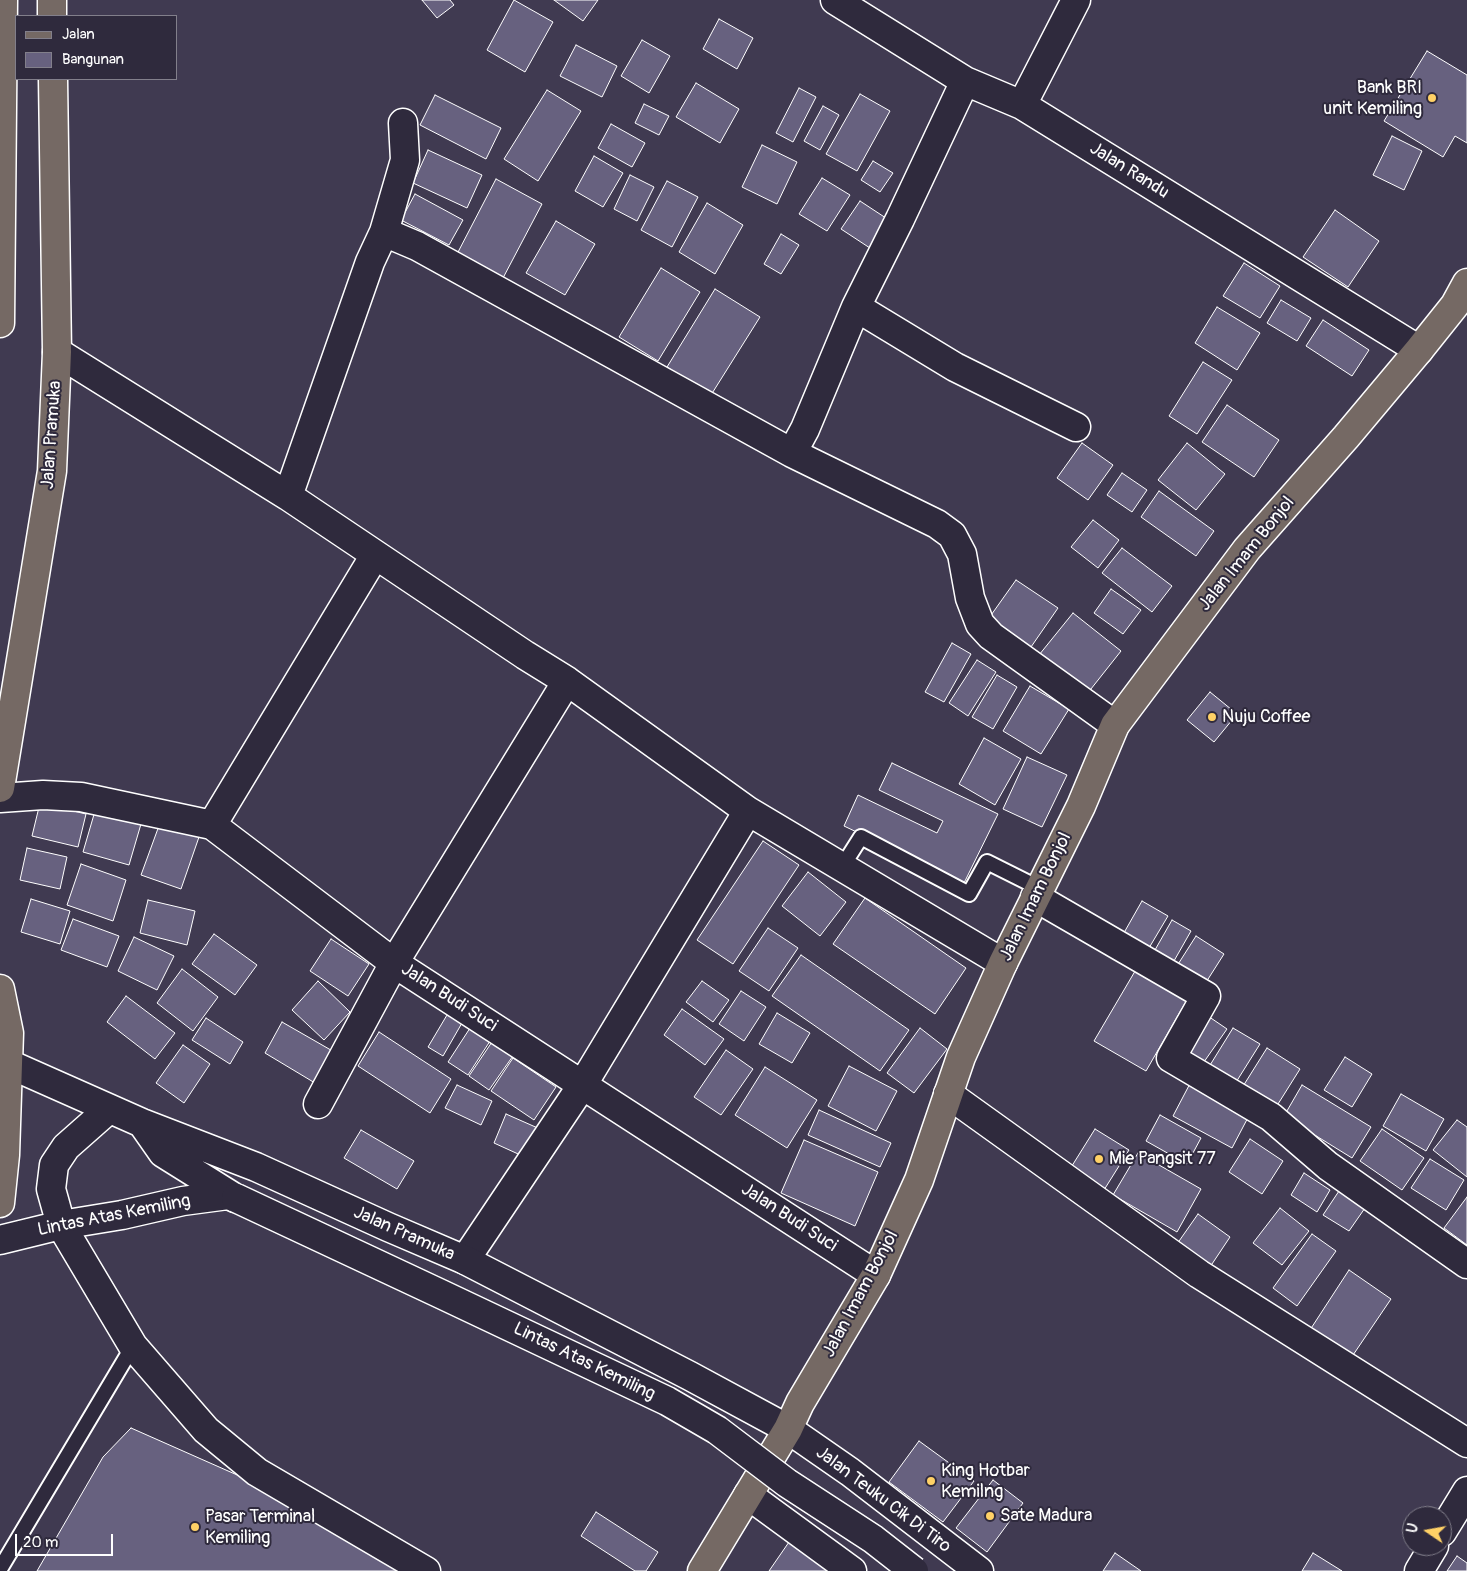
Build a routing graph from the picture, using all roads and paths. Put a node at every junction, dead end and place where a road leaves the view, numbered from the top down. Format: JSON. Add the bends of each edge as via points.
{"nodes":[{"id":1,"x":4,"y":0,"type":"edge"},
{"id":2,"x":52,"y":0,"type":"edge"},
{"id":3,"x":834,"y":0,"type":"edge"},
{"id":4,"x":1076,"y":0,"type":"edge"},
{"id":5,"x":52,"y":15,"type":"edge"},
{"id":6,"x":53,"y":80,"type":"edge"},
{"id":7,"x":965,"y":81,"type":"junction"},
{"id":8,"x":1022,"y":105,"type":"junction"},
{"id":9,"x":403,"y":123,"type":"dead end"},
{"id":10,"x":384,"y":232,"type":"junction"},
{"id":11,"x":1463,"y":301,"type":"edge"},
{"id":12,"x":856,"y":308,"type":"junction"},
{"id":13,"x":0,"y":323,"type":"edge"},
{"id":14,"x":1419,"y":350,"type":"junction"},
{"id":15,"x":57,"y":352,"type":"junction"},
{"id":16,"x":1076,"y":427,"type":"dead end"},
{"id":17,"x":792,"y":452,"type":"junction"},
{"id":18,"x":288,"y":496,"type":"junction"},
{"id":19,"x":375,"y":555,"type":"junction"},
{"id":20,"x":567,"y":681,"type":"junction"},
{"id":21,"x":1115,"y":725,"type":"junction"},
{"id":22,"x":0,"y":788,"type":"edge"},
{"id":23,"x":0,"y":798,"type":"edge"},
{"id":24,"x":748,"y":811,"type":"junction"},
{"id":25,"x":212,"y":825,"type":"junction"},
{"id":26,"x":842,"y":867,"type":"junction"},
{"id":27,"x":1037,"y":893,"type":"junction"},
{"id":28,"x":394,"y":963,"type":"junction"},
{"id":29,"x":1003,"y":963,"type":"junction"},
{"id":30,"x":0,"y":989,"type":"edge"},
{"id":31,"x":9,"y":1064,"type":"junction"},
{"id":32,"x":583,"y":1084,"type":"junction"},
{"id":33,"x":948,"y":1094,"type":"junction"},
{"id":34,"x":318,"y":1104,"type":"dead end"},
{"id":35,"x":109,"y":1109,"type":"junction"},
{"id":36,"x":142,"y":1123,"type":"junction"},
{"id":37,"x":232,"y":1196,"type":"junction"},
{"id":38,"x":0,"y":1203,"type":"edge"},
{"id":39,"x":61,"y":1225,"type":"junction"},
{"id":40,"x":0,"y":1240,"type":"edge"},
{"id":41,"x":465,"y":1260,"type":"junction"},
{"id":42,"x":1467,"y":1264,"type":"edge"},
{"id":43,"x":876,"y":1274,"type":"junction"},
{"id":44,"x":133,"y":1346,"type":"junction"},
{"id":45,"x":788,"y":1429,"type":"junction"},
{"id":46,"x":1467,"y":1443,"type":"edge"},
{"id":47,"x":1467,"y":1491,"type":"edge"},
{"id":48,"x":748,"y":1495,"type":"junction"},
{"id":49,"x":1452,"y":1516,"type":"edge"},
{"id":50,"x":1428,"y":1556,"type":"edge"},
{"id":51,"x":0,"y":1569,"type":"edge"},
{"id":52,"x":426,"y":1571,"type":"edge"},
{"id":53,"x":702,"y":1571,"type":"edge"},
{"id":54,"x":852,"y":1571,"type":"edge"},
{"id":55,"x":914,"y":1571,"type":"edge"},
{"id":56,"x":979,"y":1571,"type":"edge"},
{"id":57,"x":1419,"y":1571,"type":"edge"}],
"edges":[{"from":1,"to":13,"type":"main road"},
{"from":2,"to":5,"type":"main road"},
{"from":3,"to":7,"type":"street","name":"Jalan Randu"},
{"from":4,"to":8,"type":"street"},
{"from":6,"to":15,"type":"main road","name":"Jalan Pramuka"},
{"from":7,"to":8,"type":"street","name":"Jalan Randu"},
{"from":7,"to":12,"type":"street"},
{"from":8,"to":14,"type":"street","name":"Jalan Randu"},
{"from":9,"to":10,"type":"street","via":[[404,160]]},
{"from":10,"to":17,"type":"street","via":[[417,246]]},
{"from":10,"to":18,"type":"street","via":[[370,262]]},
{"from":11,"to":14,"type":"main road","name":"Jalan Imam Bonjol"},
{"from":12,"to":16,"type":"street","via":[[955,367]]},
{"from":12,"to":17,"type":"street","via":[[805,429]]},
{"from":14,"to":21,"type":"main road","name":"Jalan Imam Bonjol","via":[[1246,549]]},
{"from":15,"to":18,"type":"street"},
{"from":15,"to":22,"type":"main road","name":"Jalan Pramuka","via":[[52,471]]},
{"from":17,"to":21,"type":"street","via":[[937,524],[952,535],[962,554],[970,598],[980,624],[991,636]]},
{"from":18,"to":19,"type":"street"},
{"from":19,"to":20,"type":"street"},
{"from":19,"to":25,"type":"street"},
{"from":20,"to":24,"type":"street"},
{"from":20,"to":28,"type":"street"},
{"from":21,"to":27,"type":"main road","name":"Jalan Imam Bonjol","via":[[1081,806]]},
{"from":23,"to":25,"type":"street","name":"Jalan Budi Suci","via":[[81,797]]},
{"from":24,"to":26,"type":"street"},
{"from":24,"to":32,"type":"street"},
{"from":25,"to":28,"type":"street","name":"Jalan Budi Suci"},
{"from":26,"to":27,"type":"lane","via":[[861,836],[969,894],[987,862]]},
{"from":26,"to":29,"type":"street"},
{"from":27,"to":29,"type":"main road","name":"Jalan Imam Bonjol"},
{"from":27,"to":42,"type":"street","via":[[1206,996],[1171,1058],[1271,1117],[1328,1166]]},
{"from":28,"to":32,"type":"street","name":"Jalan Budi Suci"},
{"from":28,"to":34,"type":"street"},
{"from":29,"to":33,"type":"main road","name":"Jalan Imam Bonjol"},
{"from":30,"to":31,"type":"main road","via":[[9,1033]]},
{"from":31,"to":35,"type":"street","name":"Jalan Pramuka"},
{"from":31,"to":38,"type":"main road"},
{"from":32,"to":41,"type":"street"},
{"from":32,"to":43,"type":"street","name":"Jalan Budi Suci"},
{"from":33,"to":43,"type":"main road","name":"Jalan Imam Bonjol","via":[[919,1180]]},
{"from":33,"to":46,"type":"street","via":[[1199,1274]]},
{"from":35,"to":36,"type":"street","name":"Jalan Pramuka"},
{"from":35,"to":39,"type":"street","via":[[66,1147],[54,1165],[51,1189]]},
{"from":36,"to":37,"type":"street","name":"Lintas Atas Kemiling","via":[[163,1154]]},
{"from":36,"to":41,"type":"street","name":"Jalan Pramuka","via":[[256,1166]]},
{"from":37,"to":39,"type":"street","name":"Lintas Atas Kemiling","via":[[183,1201]]},
{"from":37,"to":55,"type":"street","name":"Lintas Atas Kemiling","bridge":true,"via":[[667,1402],[717,1430]]},
{"from":39,"to":40,"type":"street","name":"Lintas Atas Kemiling"},
{"from":39,"to":44,"type":"street"},
{"from":41,"to":45,"type":"street","name":"Jalan Pramuka"},
{"from":43,"to":45,"type":"main road","name":"Jalan Imam Bonjol"},
{"from":44,"to":51,"type":"lane"},
{"from":44,"to":52,"type":"street","via":[[206,1430],[257,1472]]},
{"from":45,"to":48,"type":"main road","name":"Jalan Imam Bonjol"},
{"from":45,"to":56,"type":"street","name":"Jalan Teuku Cik Di Tiro"},
{"from":47,"to":49,"type":"street"},
{"from":48,"to":53,"type":"main road","name":"Jalan Imam Bonjol"},
{"from":48,"to":54,"type":"street"},
{"from":50,"to":57,"type":"street"}]}
